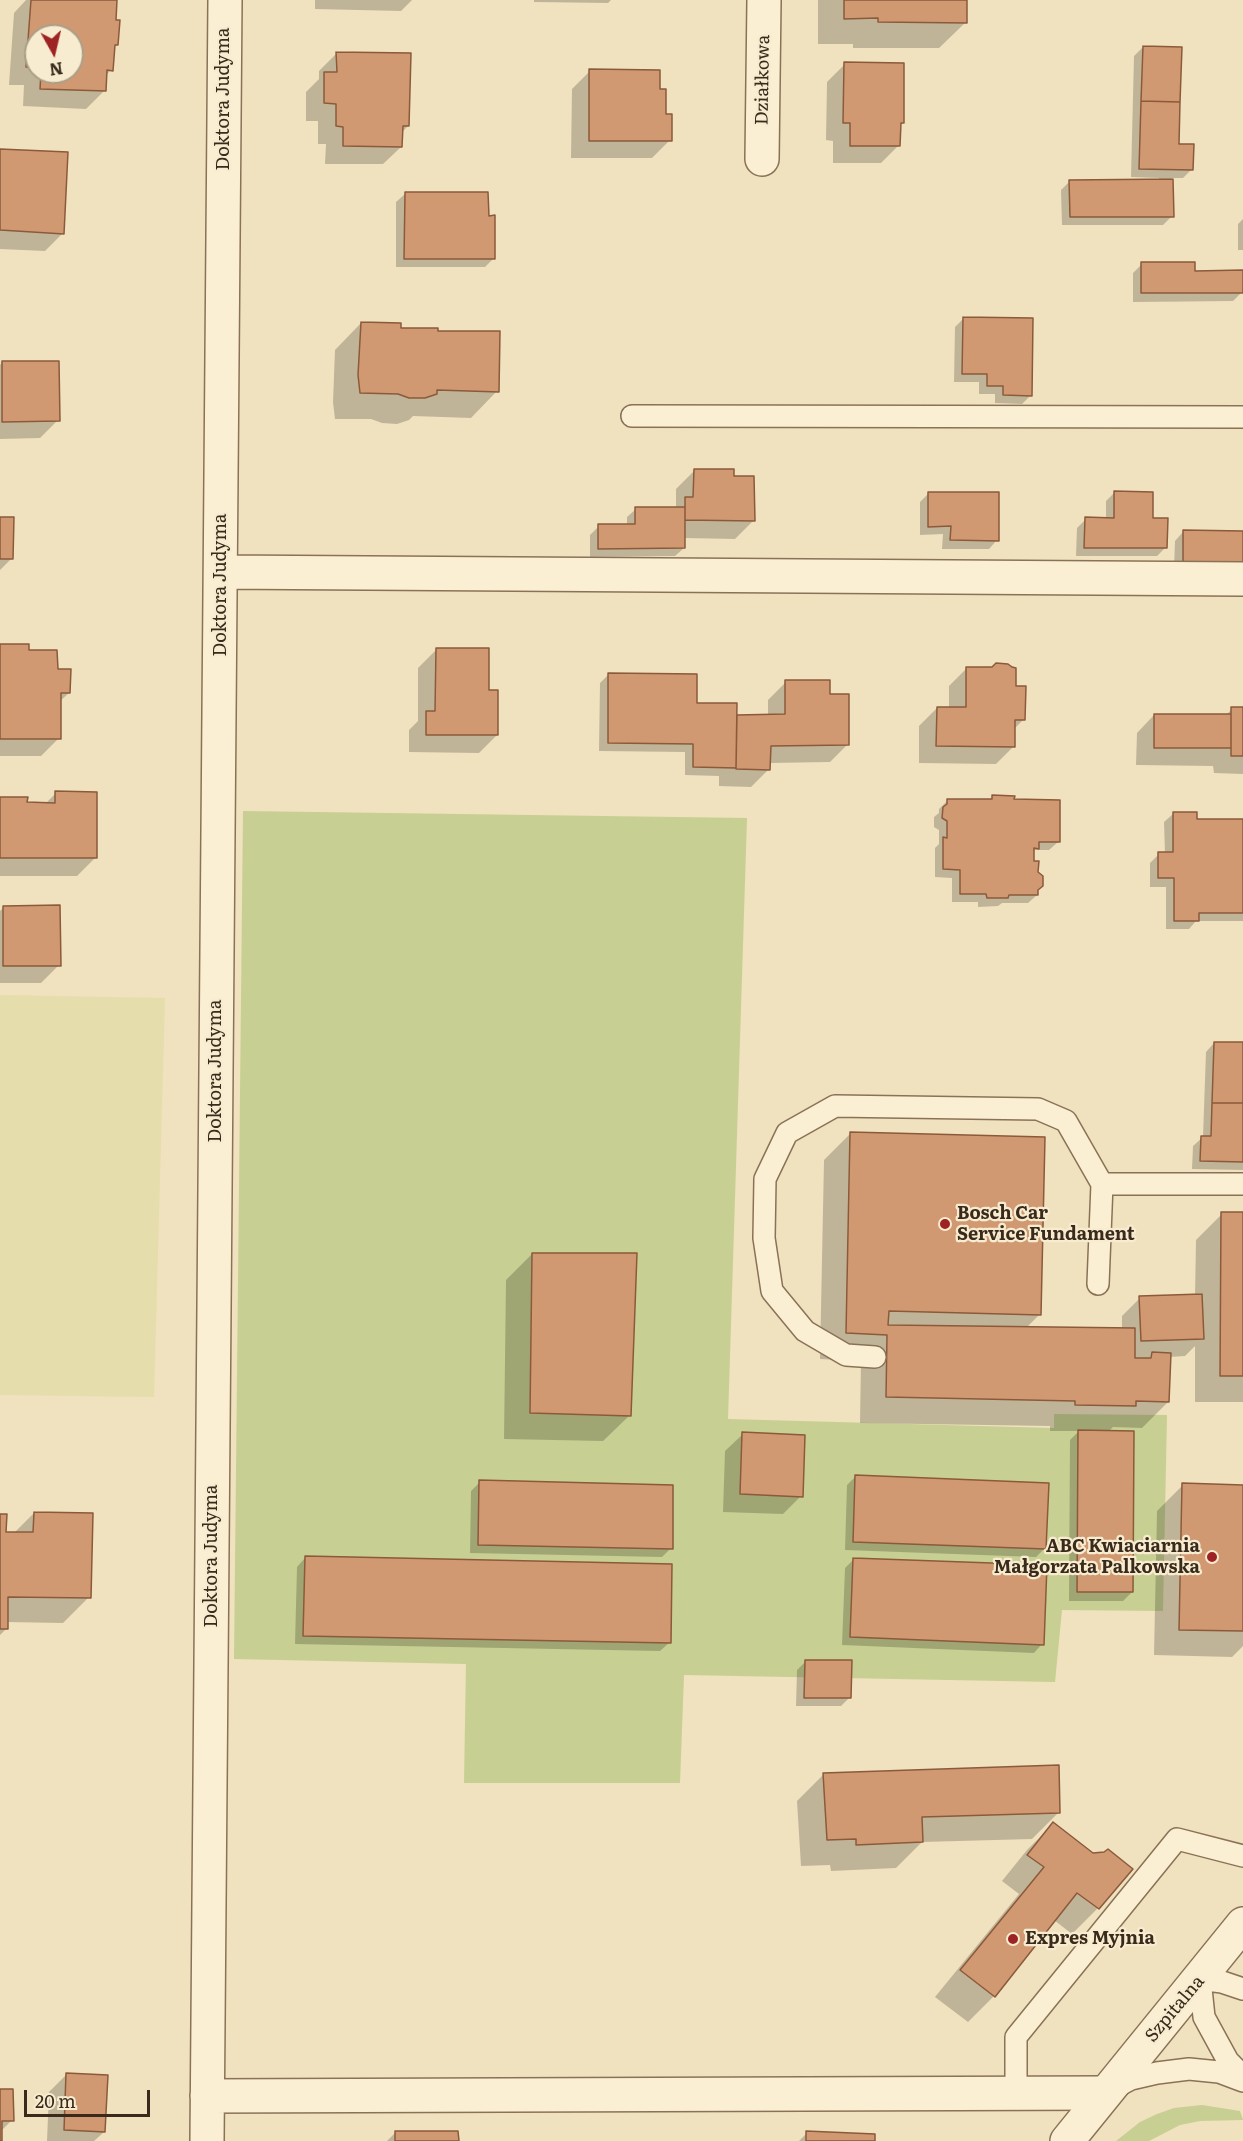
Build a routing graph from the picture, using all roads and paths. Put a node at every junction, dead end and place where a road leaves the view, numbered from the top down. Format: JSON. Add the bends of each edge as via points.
{"nodes":[{"id":1,"x":225,"y":0,"type":"edge"},
{"id":2,"x":764,"y":0,"type":"edge"},
{"id":3,"x":762,"y":159,"type":"dead end"},
{"id":4,"x":632,"y":416,"type":"dead end"},
{"id":5,"x":1243,"y":417,"type":"edge"},
{"id":6,"x":221,"y":572,"type":"junction"},
{"id":7,"x":1243,"y":579,"type":"edge"},
{"id":8,"x":1102,"y":1184,"type":"junction"},
{"id":9,"x":1243,"y":1184,"type":"edge"},
{"id":10,"x":1098,"y":1284,"type":"dead end"},
{"id":11,"x":875,"y":1357,"type":"dead end"},
{"id":12,"x":1243,"y":1856,"type":"edge"},
{"id":13,"x":1243,"y":1924,"type":"edge"},
{"id":14,"x":1200,"y":1979,"type":"junction"},
{"id":15,"x":1243,"y":1989,"type":"edge"},
{"id":16,"x":1243,"y":2076,"type":"edge"},
{"id":17,"x":1243,"y":2081,"type":"edge"},
{"id":18,"x":1016,"y":2093,"type":"junction"},
{"id":19,"x":1105,"y":2093,"type":"junction"},
{"id":20,"x":207,"y":2096,"type":"junction"},
{"id":21,"x":207,"y":2141,"type":"edge"},
{"id":22,"x":1067,"y":2141,"type":"edge"}],
"edges":[{"from":1,"to":6,"type":"street","name":"Doktora Judyma"},
{"from":2,"to":3,"type":"street","name":"Działkowa"},
{"from":4,"to":5,"type":"lane"},
{"from":6,"to":7,"type":"street"},
{"from":6,"to":20,"type":"street","name":"Doktora Judyma"},
{"from":8,"to":9,"type":"lane"},
{"from":8,"to":10,"type":"lane"},
{"from":8,"to":11,"type":"lane","via":[[1066,1121],[1038,1109],[835,1106],[787,1133],[765,1179],[764,1238],[772,1292],[805,1331],[846,1355]]},
{"from":12,"to":18,"type":"lane","via":[[1177,1839],[1016,2037]]},
{"from":13,"to":14,"type":"street","name":"Szpitalna"},
{"from":14,"to":15,"type":"lane"},
{"from":14,"to":16,"type":"lane","via":[[1204,2017],[1228,2061]]},
{"from":14,"to":19,"type":"street","name":"Szpitalna"},
{"from":17,"to":19,"type":"lane","via":[[1219,2072],[1189,2069],[1131,2079]]},
{"from":18,"to":19,"type":"street"},
{"from":18,"to":20,"type":"street"},
{"from":19,"to":22,"type":"street","name":"Szpitalna"},
{"from":20,"to":21,"type":"street","name":"Doktora Judyma"}]}
